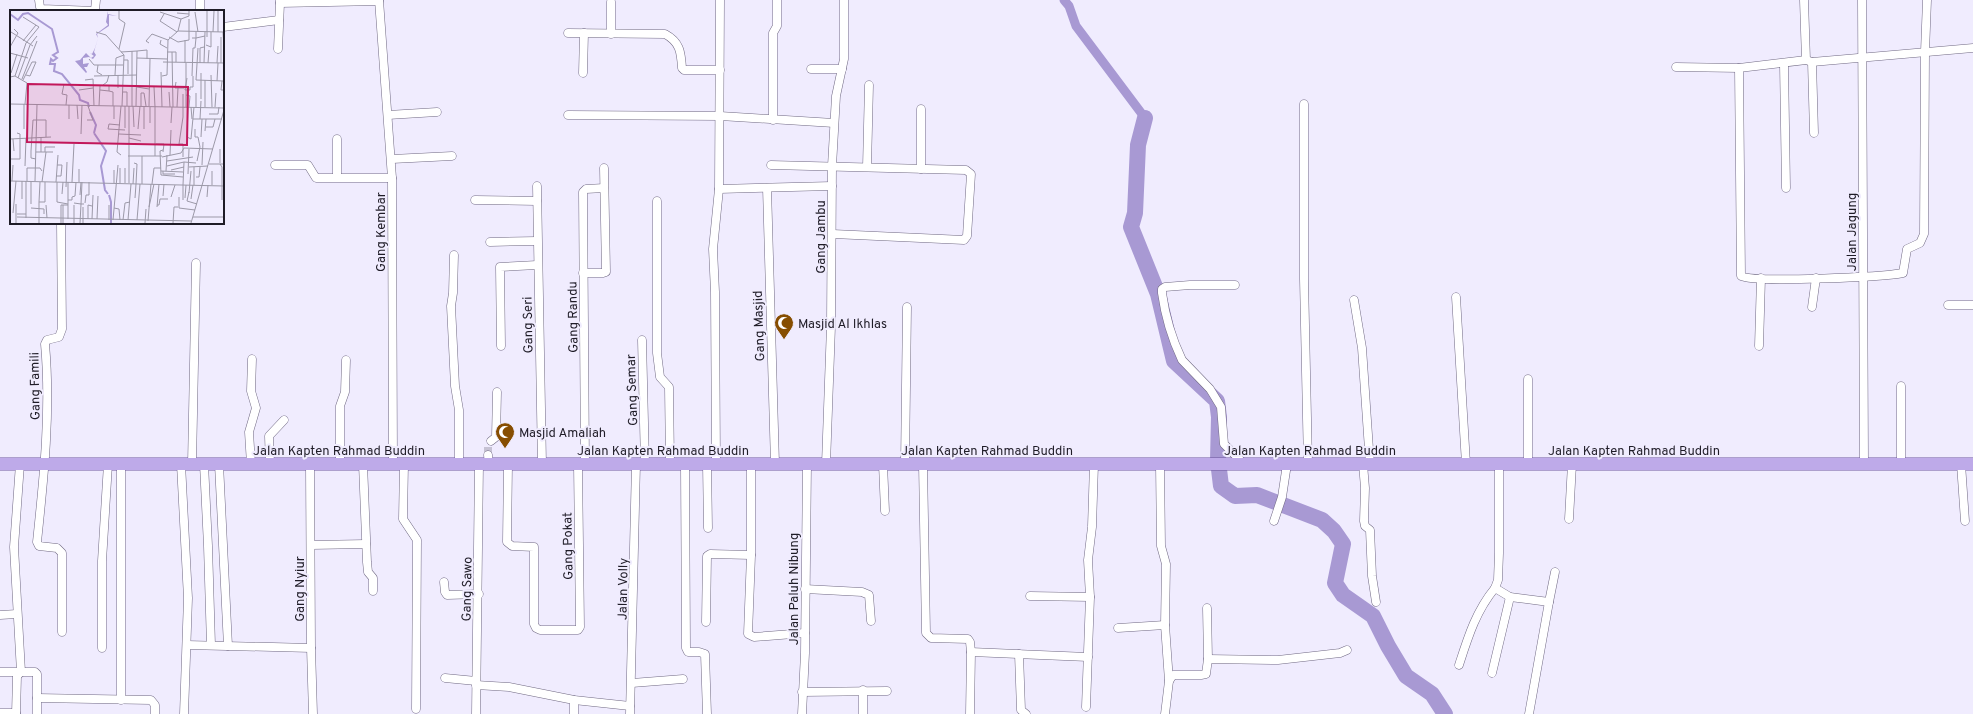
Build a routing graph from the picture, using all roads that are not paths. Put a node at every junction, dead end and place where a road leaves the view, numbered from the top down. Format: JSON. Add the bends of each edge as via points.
{"nodes":[{"id":1,"x":39,"y":0,"type":"edge"},
{"id":2,"x":96,"y":0,"type":"edge"},
{"id":3,"x":720,"y":0,"type":"edge"},
{"id":4,"x":777,"y":0,"type":"edge"},
{"id":5,"x":844,"y":0,"type":"edge"},
{"id":6,"x":1804,"y":0,"type":"edge"},
{"id":7,"x":1862,"y":0,"type":"edge"},
{"id":8,"x":1927,"y":0,"type":"edge"},
{"id":9,"x":280,"y":1,"type":"edge"},
{"id":10,"x":379,"y":1,"type":"edge"},
{"id":11,"x":611,"y":2,"type":"dead end"},
{"id":12,"x":68,"y":10,"type":"edge"},
{"id":13,"x":95,"y":10,"type":"edge"},
{"id":14,"x":279,"y":20,"type":"junction"},
{"id":15,"x":224,"y":27,"type":"edge"},
{"id":16,"x":568,"y":33,"type":"dead end"},
{"id":17,"x":584,"y":33,"type":"junction"},
{"id":18,"x":611,"y":34,"type":"junction"},
{"id":19,"x":1973,"y":48,"type":"edge"},
{"id":20,"x":278,"y":49,"type":"dead end"},
{"id":21,"x":1925,"y":52,"type":"junction"},
{"id":22,"x":1863,"y":58,"type":"junction"},
{"id":23,"x":1809,"y":61,"type":"junction"},
{"id":24,"x":1784,"y":64,"type":"junction"},
{"id":25,"x":1676,"y":67,"type":"dead end"},
{"id":26,"x":1739,"y":68,"type":"junction"},
{"id":27,"x":811,"y":69,"type":"dead end"},
{"id":28,"x":842,"y":69,"type":"junction"},
{"id":29,"x":720,"y":70,"type":"junction"},
{"id":30,"x":583,"y":73,"type":"dead end"},
{"id":31,"x":868,"y":85,"type":"dead end"},
{"id":32,"x":1304,"y":104,"type":"dead end"},
{"id":33,"x":920,"y":109,"type":"dead end"},
{"id":34,"x":437,"y":112,"type":"dead end"},
{"id":35,"x":388,"y":114,"type":"junction"},
{"id":36,"x":568,"y":115,"type":"dead end"},
{"id":37,"x":720,"y":116,"type":"junction"},
{"id":38,"x":773,"y":120,"type":"junction"},
{"id":39,"x":834,"y":123,"type":"junction"},
{"id":40,"x":1814,"y":133,"type":"dead end"},
{"id":41,"x":337,"y":139,"type":"dead end"},
{"id":42,"x":452,"y":156,"type":"dead end"},
{"id":43,"x":392,"y":159,"type":"junction"},
{"id":44,"x":275,"y":165,"type":"dead end"},
{"id":45,"x":771,"y":165,"type":"dead end"},
{"id":46,"x":832,"y":166,"type":"junction"},
{"id":47,"x":867,"y":167,"type":"junction"},
{"id":48,"x":604,"y":168,"type":"dead end"},
{"id":49,"x":921,"y":169,"type":"junction"},
{"id":50,"x":337,"y":176,"type":"junction"},
{"id":51,"x":392,"y":178,"type":"junction"},
{"id":52,"x":537,"y":186,"type":"dead end"},
{"id":53,"x":832,"y":186,"type":"junction"},
{"id":54,"x":604,"y":188,"type":"junction"},
{"id":55,"x":767,"y":188,"type":"junction"},
{"id":56,"x":1786,"y":188,"type":"dead end"},
{"id":57,"x":719,"y":189,"type":"junction"},
{"id":58,"x":475,"y":200,"type":"dead end"},
{"id":59,"x":537,"y":201,"type":"junction"},
{"id":60,"x":657,"y":201,"type":"dead end"},
{"id":61,"x":61,"y":224,"type":"edge"},
{"id":62,"x":833,"y":234,"type":"junction"},
{"id":63,"x":537,"y":241,"type":"junction"},
{"id":64,"x":490,"y":242,"type":"dead end"},
{"id":65,"x":454,"y":255,"type":"dead end"},
{"id":66,"x":196,"y":263,"type":"dead end"},
{"id":67,"x":537,"y":265,"type":"junction"},
{"id":68,"x":584,"y":273,"type":"junction"},
{"id":69,"x":1864,"y":276,"type":"junction"},
{"id":70,"x":1762,"y":278,"type":"junction"},
{"id":71,"x":1816,"y":278,"type":"junction"},
{"id":72,"x":1235,"y":285,"type":"dead end"},
{"id":73,"x":1456,"y":297,"type":"dead end"},
{"id":74,"x":1354,"y":300,"type":"dead end"},
{"id":75,"x":1948,"y":305,"type":"dead end"},
{"id":76,"x":1973,"y":305,"type":"edge"},
{"id":77,"x":907,"y":307,"type":"dead end"},
{"id":78,"x":1812,"y":307,"type":"dead end"},
{"id":79,"x":642,"y":340,"type":"dead end"},
{"id":80,"x":500,"y":346,"type":"dead end"},
{"id":81,"x":1759,"y":346,"type":"dead end"},
{"id":82,"x":252,"y":359,"type":"dead end"},
{"id":83,"x":346,"y":360,"type":"dead end"},
{"id":84,"x":1528,"y":379,"type":"dead end"},
{"id":85,"x":1901,"y":386,"type":"dead end"},
{"id":86,"x":497,"y":392,"type":"dead end"},
{"id":87,"x":284,"y":420,"type":"dead end"},
{"id":88,"x":492,"y":442,"type":"tunnel mouth"},
{"id":89,"x":485,"y":461,"type":"junction"},
{"id":90,"x":0,"y":464,"type":"edge"},
{"id":91,"x":20,"y":464,"type":"junction"},
{"id":92,"x":45,"y":464,"type":"junction"},
{"id":93,"x":108,"y":464,"type":"junction"},
{"id":94,"x":121,"y":464,"type":"junction"},
{"id":95,"x":192,"y":464,"type":"junction"},
{"id":96,"x":219,"y":464,"type":"junction"},
{"id":97,"x":251,"y":464,"type":"junction"},
{"id":98,"x":270,"y":464,"type":"junction"},
{"id":99,"x":310,"y":464,"type":"junction"},
{"id":100,"x":340,"y":464,"type":"junction"},
{"id":101,"x":363,"y":464,"type":"junction"},
{"id":102,"x":398,"y":464,"type":"junction"},
{"id":103,"x":459,"y":464,"type":"junction"},
{"id":104,"x":508,"y":464,"type":"junction"},
{"id":105,"x":542,"y":464,"type":"junction"},
{"id":106,"x":582,"y":464,"type":"junction"},
{"id":107,"x":641,"y":464,"type":"junction"},
{"id":108,"x":670,"y":464,"type":"junction"},
{"id":109,"x":685,"y":464,"type":"junction"},
{"id":110,"x":711,"y":464,"type":"junction"},
{"id":111,"x":751,"y":464,"type":"junction"},
{"id":112,"x":775,"y":464,"type":"junction"},
{"id":113,"x":806,"y":464,"type":"junction"},
{"id":114,"x":826,"y":464,"type":"junction"},
{"id":115,"x":883,"y":464,"type":"junction"},
{"id":116,"x":905,"y":464,"type":"junction"},
{"id":117,"x":923,"y":464,"type":"junction"},
{"id":118,"x":1094,"y":464,"type":"junction"},
{"id":119,"x":1160,"y":464,"type":"junction"},
{"id":120,"x":1244,"y":464,"type":"junction"},
{"id":121,"x":1287,"y":464,"type":"junction"},
{"id":122,"x":1308,"y":464,"type":"junction"},
{"id":123,"x":1366,"y":464,"type":"junction"},
{"id":124,"x":1466,"y":464,"type":"junction"},
{"id":125,"x":1499,"y":464,"type":"junction"},
{"id":126,"x":1528,"y":464,"type":"junction"},
{"id":127,"x":1572,"y":464,"type":"junction"},
{"id":128,"x":1864,"y":464,"type":"junction"},
{"id":129,"x":1901,"y":464,"type":"junction"},
{"id":130,"x":1967,"y":464,"type":"edge"},
{"id":131,"x":885,"y":511,"type":"dead end"},
{"id":132,"x":1568,"y":519,"type":"dead end"},
{"id":133,"x":1274,"y":521,"type":"dead end"},
{"id":134,"x":1965,"y":521,"type":"dead end"},
{"id":135,"x":708,"y":528,"type":"dead end"},
{"id":136,"x":366,"y":544,"type":"junction"},
{"id":137,"x":311,"y":545,"type":"junction"},
{"id":138,"x":751,"y":555,"type":"junction"},
{"id":139,"x":1555,"y":572,"type":"dead end"},
{"id":140,"x":444,"y":582,"type":"dead end"},
{"id":141,"x":1495,"y":588,"type":"junction"},
{"id":142,"x":805,"y":589,"type":"junction"},
{"id":143,"x":373,"y":591,"type":"dead end"},
{"id":144,"x":478,"y":594,"type":"junction"},
{"id":145,"x":1030,"y":596,"type":"dead end"},
{"id":146,"x":1510,"y":596,"type":"junction"},
{"id":147,"x":1090,"y":597,"type":"junction"},
{"id":148,"x":1376,"y":602,"type":"dead end"},
{"id":149,"x":1549,"y":602,"type":"junction"},
{"id":150,"x":1207,"y":608,"type":"dead end"},
{"id":151,"x":17,"y":614,"type":"junction"},
{"id":152,"x":0,"y":615,"type":"edge"},
{"id":153,"x":871,"y":621,"type":"dead end"},
{"id":154,"x":706,"y":622,"type":"dead end"},
{"id":155,"x":1165,"y":625,"type":"junction"},
{"id":156,"x":1118,"y":628,"type":"dead end"},
{"id":157,"x":62,"y":632,"type":"dead end"},
{"id":158,"x":805,"y":636,"type":"junction"},
{"id":159,"x":187,"y":645,"type":"junction"},
{"id":160,"x":211,"y":645,"type":"junction"},
{"id":161,"x":228,"y":646,"type":"junction"},
{"id":162,"x":102,"y":648,"type":"dead end"},
{"id":163,"x":311,"y":648,"type":"junction"},
{"id":164,"x":1347,"y":650,"type":"dead end"},
{"id":165,"x":971,"y":652,"type":"junction"},
{"id":166,"x":1019,"y":654,"type":"junction"},
{"id":167,"x":1088,"y":657,"type":"junction"},
{"id":168,"x":1208,"y":659,"type":"junction"},
{"id":169,"x":1459,"y":665,"type":"dead end"},
{"id":170,"x":0,"y":672,"type":"edge"},
{"id":171,"x":21,"y":672,"type":"junction"},
{"id":172,"x":1492,"y":674,"type":"dead end"},
{"id":173,"x":445,"y":678,"type":"dead end"},
{"id":174,"x":683,"y":678,"type":"dead end"},
{"id":175,"x":1169,"y":681,"type":"junction"},
{"id":176,"x":476,"y":683,"type":"junction"},
{"id":177,"x":632,"y":683,"type":"junction"},
{"id":178,"x":863,"y":690,"type":"junction"},
{"id":179,"x":887,"y":691,"type":"dead end"},
{"id":180,"x":802,"y":692,"type":"junction"},
{"id":181,"x":37,"y":698,"type":"junction"},
{"id":182,"x":121,"y":700,"type":"junction"},
{"id":183,"x":574,"y":700,"type":"junction"},
{"id":184,"x":1086,"y":707,"type":"dead end"},
{"id":185,"x":416,"y":709,"type":"dead end"},
{"id":186,"x":630,"y":710,"type":"edge"},
{"id":187,"x":0,"y":713,"type":"edge"},
{"id":188,"x":16,"y":713,"type":"edge"},
{"id":189,"x":37,"y":714,"type":"edge"},
{"id":190,"x":154,"y":714,"type":"edge"},
{"id":191,"x":184,"y":714,"type":"edge"},
{"id":192,"x":313,"y":714,"type":"edge"},
{"id":193,"x":476,"y":714,"type":"edge"},
{"id":194,"x":574,"y":714,"type":"edge"},
{"id":195,"x":707,"y":714,"type":"edge"},
{"id":196,"x":802,"y":714,"type":"edge"},
{"id":197,"x":863,"y":714,"type":"edge"},
{"id":198,"x":970,"y":714,"type":"edge"},
{"id":199,"x":1026,"y":714,"type":"edge"},
{"id":200,"x":1165,"y":714,"type":"edge"},
{"id":201,"x":1530,"y":714,"type":"edge"}],
"edges":[{"from":1,"to":12,"type":"street","via":[[42,9]]},
{"from":2,"to":13,"type":"street"},
{"from":3,"to":29,"type":"street"},
{"from":4,"to":38,"type":"street","via":[[777,26],[773,33]]},
{"from":5,"to":28,"type":"street","name":"Gang Jambu"},
{"from":6,"to":23,"type":"street"},
{"from":7,"to":22,"type":"street","name":"Jalan Jagung"},
{"from":8,"to":21,"type":"street"},
{"from":9,"to":10,"type":"street"},
{"from":9,"to":14,"type":"street"},
{"from":10,"to":35,"type":"street","name":"Gang Kembar"},
{"from":11,"to":18,"type":"street"},
{"from":14,"to":15,"type":"street"},
{"from":14,"to":20,"type":"street"},
{"from":16,"to":17,"type":"street"},
{"from":17,"to":18,"type":"street"},
{"from":17,"to":30,"type":"street"},
{"from":18,"to":29,"type":"street","via":[[665,34],[676,42],[681,50],[684,70]]},
{"from":19,"to":21,"type":"street"},
{"from":21,"to":22,"type":"street"},
{"from":21,"to":69,"type":"street","via":[[1924,234],[1920,243],[1907,249],[1903,273]]},
{"from":22,"to":23,"type":"street"},
{"from":22,"to":69,"type":"street","name":"Jalan Jagung"},
{"from":23,"to":24,"type":"street"},
{"from":23,"to":40,"type":"street"},
{"from":24,"to":26,"type":"street"},
{"from":24,"to":56,"type":"street"},
{"from":25,"to":26,"type":"street"},
{"from":26,"to":70,"type":"street","via":[[1740,271],[1744,277]]},
{"from":27,"to":28,"type":"street"},
{"from":28,"to":39,"type":"street","name":"Gang Jambu"},
{"from":29,"to":37,"type":"street"},
{"from":31,"to":47,"type":"street"},
{"from":32,"to":122,"type":"street"},
{"from":33,"to":49,"type":"street"},
{"from":34,"to":35,"type":"street"},
{"from":35,"to":43,"type":"street","name":"Gang Kembar"},
{"from":36,"to":37,"type":"street"},
{"from":37,"to":38,"type":"street"},
{"from":37,"to":57,"type":"street"},
{"from":38,"to":39,"type":"street"},
{"from":39,"to":46,"type":"street","name":"Gang Jambu"},
{"from":41,"to":50,"type":"street"},
{"from":42,"to":43,"type":"street"},
{"from":43,"to":51,"type":"street","name":"Gang Kembar"},
{"from":44,"to":50,"type":"street","via":[[308,165],[315,177]]},
{"from":45,"to":46,"type":"street"},
{"from":46,"to":47,"type":"street"},
{"from":46,"to":53,"type":"street","name":"Gang Jambu"},
{"from":47,"to":49,"type":"street"},
{"from":48,"to":54,"type":"street"},
{"from":49,"to":62,"type":"street","via":[[966,170],[971,174],[967,236],[964,240]]},
{"from":50,"to":51,"type":"street"},
{"from":51,"to":102,"type":"street","name":"Gang Kembar"},
{"from":52,"to":59,"type":"street","name":"Gang Seri"},
{"from":53,"to":55,"type":"street"},
{"from":53,"to":62,"type":"street","name":"Gang Jambu"},
{"from":54,"to":68,"type":"street","name":"Gang Randu","via":[[586,189],[583,192]]},
{"from":54,"to":68,"type":"street","via":[[606,272]]},
{"from":55,"to":57,"type":"street"},
{"from":55,"to":112,"type":"street","name":"Gang Masjid"},
{"from":57,"to":110,"type":"street","via":[[713,256],[715,292]]},
{"from":58,"to":59,"type":"street"},
{"from":59,"to":63,"type":"street","name":"Gang Seri"},
{"from":60,"to":108,"type":"street","via":[[657,353],[660,377],[669,387]]},
{"from":61,"to":92,"type":"street","name":"Gang Famili","via":[[61,334],[55,339],[47,340],[45,344]]},
{"from":62,"to":114,"type":"street","name":"Gang Jambu"},
{"from":63,"to":64,"type":"street"},
{"from":63,"to":67,"type":"street","name":"Gang Seri"},
{"from":65,"to":103,"type":"street","via":[[451,306],[455,386],[459,410]]},
{"from":66,"to":95,"type":"street"},
{"from":67,"to":80,"type":"street","via":[[500,268]]},
{"from":67,"to":105,"type":"street","name":"Gang Seri"},
{"from":68,"to":106,"type":"street","name":"Gang Randu"},
{"from":69,"to":71,"type":"street"},
{"from":69,"to":128,"type":"street","name":"Jalan Jagung"},
{"from":70,"to":71,"type":"street"},
{"from":70,"to":81,"type":"street"},
{"from":71,"to":78,"type":"street"},
{"from":72,"to":120,"type":"street","via":[[1165,287],[1162,293],[1172,337],[1182,360],[1214,395],[1222,410],[1224,444]]},
{"from":73,"to":124,"type":"street"},
{"from":74,"to":123,"type":"street","via":[[1362,348]]},
{"from":75,"to":76,"type":"street"},
{"from":77,"to":116,"type":"street"},
{"from":79,"to":107,"type":"street","name":"Gang Semar"},
{"from":82,"to":97,"type":"street","via":[[251,391],[256,408],[249,432]]},
{"from":83,"to":100,"type":"street","via":[[345,392],[340,406]]},
{"from":84,"to":126,"type":"street"},
{"from":85,"to":129,"type":"street"},
{"from":86,"to":88,"type":"street","via":[[496,437]]},
{"from":87,"to":98,"type":"street","via":[[269,436]]},
{"from":89,"to":103,"type":"main road","name":"Jalan Kapten Rahmad Buddin"},
{"from":89,"to":104,"type":"main road","name":"Jalan Kapten Rahmad Buddin"},
{"from":89,"to":144,"type":"street","name":"Gang Sawo"},
{"from":90,"to":91,"type":"main road","name":"Jalan Kapten Rahmad Buddin"},
{"from":91,"to":92,"type":"main road","name":"Jalan Kapten Rahmad Buddin"},
{"from":91,"to":151,"type":"street","via":[[14,547]]},
{"from":92,"to":93,"type":"main road","name":"Jalan Kapten Rahmad Buddin"},
{"from":92,"to":157,"type":"street","via":[[37,542],[39,546],[57,548],[62,553]]},
{"from":93,"to":94,"type":"main road","name":"Jalan Kapten Rahmad Buddin"},
{"from":93,"to":162,"type":"street","via":[[102,561]]},
{"from":94,"to":95,"type":"main road","name":"Jalan Kapten Rahmad Buddin"},
{"from":94,"to":182,"type":"street"},
{"from":95,"to":96,"type":"main road","name":"Jalan Kapten Rahmad Buddin"},
{"from":95,"to":159,"type":"street","via":[[187,558]]},
{"from":95,"to":160,"type":"street","via":[[208,546]]},
{"from":96,"to":97,"type":"main road","name":"Jalan Kapten Rahmad Buddin"},
{"from":96,"to":161,"type":"street"},
{"from":97,"to":98,"type":"main road","name":"Jalan Kapten Rahmad Buddin"},
{"from":98,"to":99,"type":"main road","name":"Jalan Kapten Rahmad Buddin"},
{"from":99,"to":100,"type":"main road","name":"Jalan Kapten Rahmad Buddin"},
{"from":99,"to":137,"type":"street","name":"Gang Nyiur"},
{"from":100,"to":101,"type":"main road","name":"Jalan Kapten Rahmad Buddin"},
{"from":101,"to":102,"type":"main road","name":"Jalan Kapten Rahmad Buddin"},
{"from":101,"to":136,"type":"street"},
{"from":102,"to":103,"type":"main road","name":"Jalan Kapten Rahmad Buddin"},
{"from":102,"to":185,"type":"street","name":"Gang Kembar","via":[[403,519],[417,540]]},
{"from":104,"to":105,"type":"main road","name":"Jalan Kapten Rahmad Buddin"},
{"from":104,"to":106,"type":"street","name":"Gang Pokat","via":[[507,542],[512,546],[534,547],[535,626],[540,630],[580,628]]},
{"from":105,"to":106,"type":"main road","name":"Jalan Kapten Rahmad Buddin"},
{"from":106,"to":107,"type":"main road","name":"Jalan Kapten Rahmad Buddin"},
{"from":107,"to":108,"type":"main road","name":"Jalan Kapten Rahmad Buddin"},
{"from":107,"to":177,"type":"street","name":"Jalan Volly"},
{"from":108,"to":109,"type":"main road","name":"Jalan Kapten Rahmad Buddin"},
{"from":109,"to":110,"type":"main road","name":"Jalan Kapten Rahmad Buddin"},
{"from":109,"to":195,"type":"street","via":[[686,648],[688,652],[705,654]]},
{"from":110,"to":111,"type":"main road","name":"Jalan Kapten Rahmad Buddin"},
{"from":110,"to":135,"type":"street"},
{"from":111,"to":112,"type":"main road","name":"Jalan Kapten Rahmad Buddin"},
{"from":111,"to":138,"type":"street"},
{"from":112,"to":113,"type":"main road","name":"Jalan Kapten Rahmad Buddin"},
{"from":113,"to":114,"type":"main road","name":"Jalan Kapten Rahmad Buddin"},
{"from":113,"to":142,"type":"street","name":"Jalan Paluh Nibung"},
{"from":114,"to":115,"type":"main road","name":"Jalan Kapten Rahmad Buddin"},
{"from":115,"to":116,"type":"main road","name":"Jalan Kapten Rahmad Buddin"},
{"from":115,"to":131,"type":"street"},
{"from":116,"to":117,"type":"main road","name":"Jalan Kapten Rahmad Buddin"},
{"from":117,"to":118,"type":"main road","name":"Jalan Kapten Rahmad Buddin"},
{"from":117,"to":165,"type":"street","via":[[926,633],[931,638],[968,639]]},
{"from":118,"to":119,"type":"main road","name":"Jalan Kapten Rahmad Buddin"},
{"from":118,"to":147,"type":"street","via":[[1088,560]]},
{"from":119,"to":120,"type":"main road","name":"Jalan Kapten Rahmad Buddin"},
{"from":119,"to":155,"type":"street","via":[[1161,546],[1166,564]]},
{"from":120,"to":121,"type":"main road","name":"Jalan Kapten Rahmad Buddin"},
{"from":121,"to":122,"type":"main road","name":"Jalan Kapten Rahmad Buddin"},
{"from":121,"to":133,"type":"street","via":[[1282,497]]},
{"from":122,"to":123,"type":"main road","name":"Jalan Kapten Rahmad Buddin"},
{"from":123,"to":124,"type":"main road","name":"Jalan Kapten Rahmad Buddin"},
{"from":123,"to":148,"type":"street","via":[[1364,521],[1370,530]]},
{"from":124,"to":125,"type":"main road","name":"Jalan Kapten Rahmad Buddin"},
{"from":125,"to":126,"type":"main road","name":"Jalan Kapten Rahmad Buddin"},
{"from":125,"to":141,"type":"street","via":[[1499,553],[1498,580]]},
{"from":126,"to":127,"type":"main road","name":"Jalan Kapten Rahmad Buddin"},
{"from":127,"to":128,"type":"main road","name":"Jalan Kapten Rahmad Buddin"},
{"from":127,"to":132,"type":"street"},
{"from":128,"to":129,"type":"main road","name":"Jalan Kapten Rahmad Buddin"},
{"from":129,"to":130,"type":"main road","name":"Jalan Kapten Rahmad Buddin"},
{"from":130,"to":134,"type":"street"},
{"from":136,"to":137,"type":"street"},
{"from":136,"to":143,"type":"street","via":[[367,568],[373,578]]},
{"from":137,"to":163,"type":"street","name":"Gang Nyiur"},
{"from":138,"to":154,"type":"street","via":[[706,556]]},
{"from":138,"to":158,"type":"street","via":[[748,634],[754,637]]},
{"from":139,"to":149,"type":"street"},
{"from":140,"to":144,"type":"street","via":[[447,595]]},
{"from":141,"to":146,"type":"street"},
{"from":141,"to":169,"type":"street","via":[[1484,602],[1468,635]]},
{"from":142,"to":153,"type":"street","via":[[869,594]]},
{"from":142,"to":158,"type":"street","name":"Jalan Paluh Nibung"},
{"from":144,"to":176,"type":"street","name":"Gang Sawo"},
{"from":145,"to":147,"type":"street"},
{"from":146,"to":149,"type":"street"},
{"from":146,"to":172,"type":"street"},
{"from":147,"to":167,"type":"street"},
{"from":149,"to":201,"type":"street"},
{"from":150,"to":168,"type":"street"},
{"from":151,"to":152,"type":"street"},
{"from":151,"to":171,"type":"street"},
{"from":155,"to":156,"type":"street"},
{"from":155,"to":175,"type":"street"},
{"from":158,"to":180,"type":"street","name":"Jalan Paluh Nibung"},
{"from":159,"to":160,"type":"street"},
{"from":159,"to":191,"type":"street"},
{"from":160,"to":161,"type":"street"},
{"from":161,"to":163,"type":"street"},
{"from":163,"to":192,"type":"street","name":"Gang Nyiur"},
{"from":164,"to":168,"type":"street","via":[[1278,660]]},
{"from":165,"to":166,"type":"street"},
{"from":165,"to":198,"type":"street"},
{"from":166,"to":167,"type":"street"},
{"from":166,"to":199,"type":"street","via":[[1021,710]]},
{"from":167,"to":184,"type":"street"},
{"from":168,"to":175,"type":"street","via":[[1206,674],[1173,675]]},
{"from":170,"to":171,"type":"street"},
{"from":171,"to":181,"type":"street","via":[[36,672]]},
{"from":171,"to":188,"type":"street","via":[[17,676]]},
{"from":173,"to":176,"type":"street"},
{"from":174,"to":177,"type":"street"},
{"from":175,"to":200,"type":"street"},
{"from":176,"to":183,"type":"street"},
{"from":176,"to":193,"type":"street","name":"Gang Sawo"},
{"from":177,"to":186,"type":"street","name":"Jalan Volly"},
{"from":178,"to":179,"type":"street"},
{"from":178,"to":180,"type":"street"},
{"from":178,"to":197,"type":"street"},
{"from":180,"to":196,"type":"street","name":"Jalan Paluh Nibung"},
{"from":181,"to":182,"type":"street"},
{"from":181,"to":189,"type":"street"},
{"from":182,"to":190,"type":"street","via":[[151,700],[155,706]]},
{"from":183,"to":186,"type":"street"},
{"from":183,"to":194,"type":"street"},
{"from":187,"to":188,"type":"street"}]}
